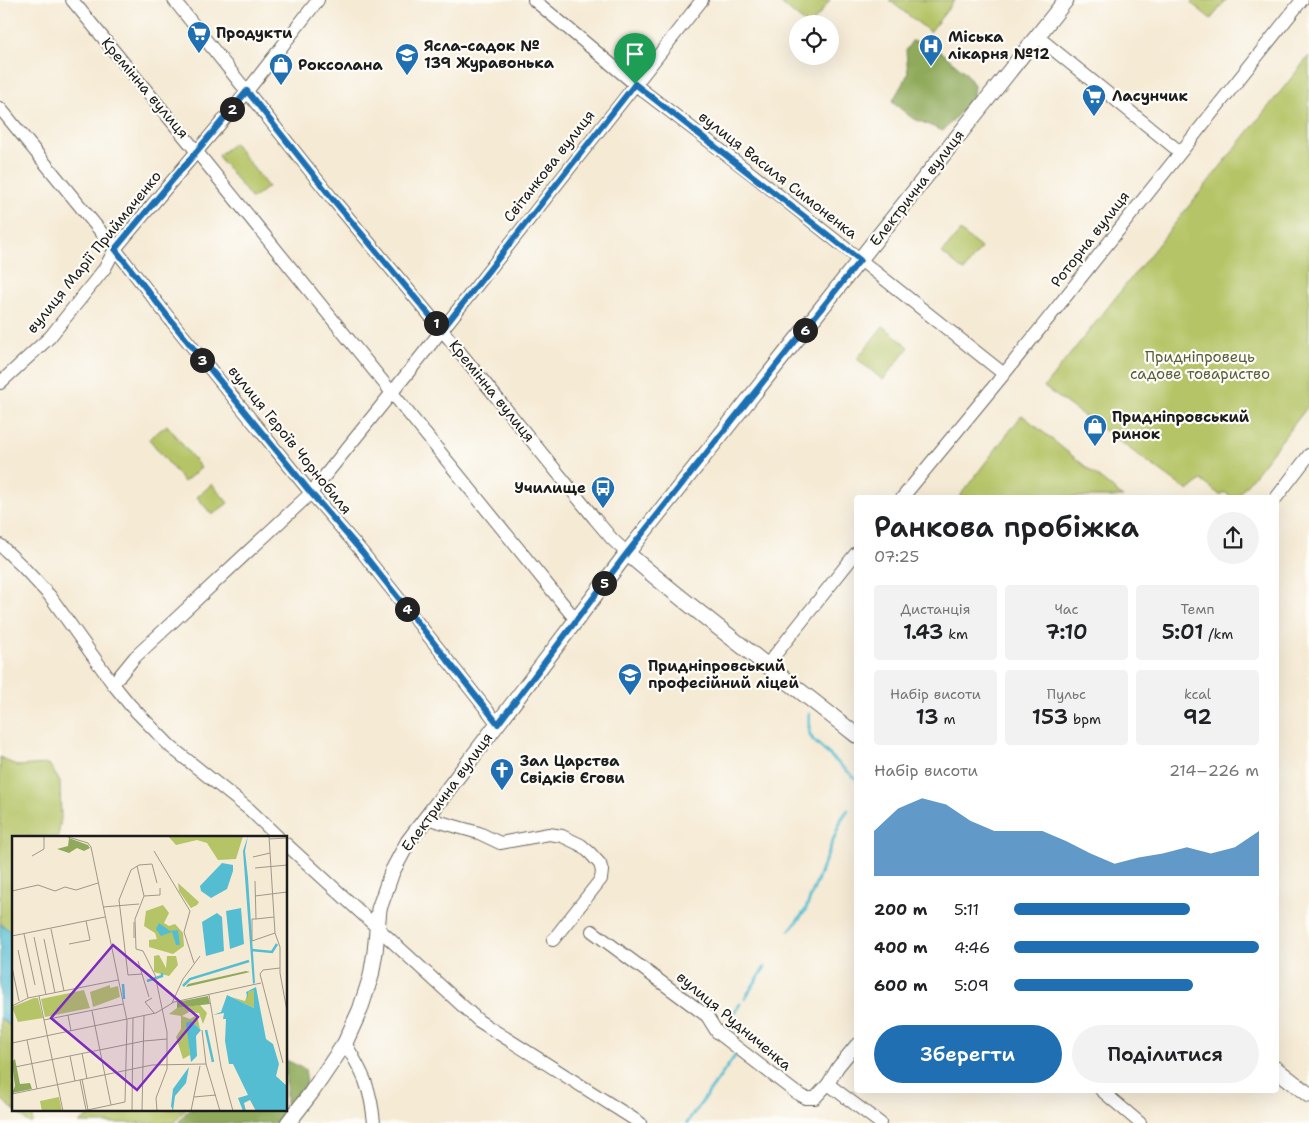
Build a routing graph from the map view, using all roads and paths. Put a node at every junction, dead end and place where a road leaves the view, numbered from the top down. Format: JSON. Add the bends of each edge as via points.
{"nodes":[{"id":1,"x":72,"y":0,"type":"edge"},
{"id":2,"x":174,"y":0,"type":"edge"},
{"id":3,"x":318,"y":0,"type":"edge"},
{"id":4,"x":534,"y":0,"type":"edge"},
{"id":5,"x":702,"y":0,"type":"edge"},
{"id":6,"x":1066,"y":0,"type":"edge"},
{"id":7,"x":1302,"y":0,"type":"edge"},
{"id":8,"x":1038,"y":36,"type":"junction"},
{"id":9,"x":635,"y":84,"type":"junction"},
{"id":10,"x":247,"y":91,"type":"junction"},
{"id":11,"x":0,"y":108,"type":"edge"},
{"id":12,"x":197,"y":152,"type":"junction"},
{"id":13,"x":1180,"y":152,"type":"junction"},
{"id":14,"x":115,"y":249,"type":"junction"},
{"id":15,"x":860,"y":260,"type":"junction"},
{"id":16,"x":442,"y":330,"type":"junction"},
{"id":17,"x":1004,"y":374,"type":"junction"},
{"id":18,"x":0,"y":383,"type":"edge"},
{"id":19,"x":391,"y":392,"type":"junction"},
{"id":20,"x":1309,"y":455,"type":"edge"},
{"id":21,"x":311,"y":493,"type":"junction"},
{"id":22,"x":904,"y":495,"type":"edge"},
{"id":23,"x":1278,"y":495,"type":"edge"},
{"id":24,"x":0,"y":545,"type":"edge"},
{"id":25,"x":627,"y":553,"type":"junction"},
{"id":26,"x":854,"y":556,"type":"edge"},
{"id":27,"x":576,"y":620,"type":"junction"},
{"id":28,"x":767,"y":666,"type":"junction"},
{"id":29,"x":113,"y":684,"type":"junction"},
{"id":30,"x":498,"y":724,"type":"junction"},
{"id":31,"x":854,"y":733,"type":"edge"},
{"id":32,"x":426,"y":818,"type":"junction"},
{"id":33,"x":277,"y":836,"type":"edge"},
{"id":34,"x":288,"y":846,"type":"edge"},
{"id":35,"x":377,"y":928,"type":"junction"},
{"id":36,"x":592,"y":931,"type":"dead end"},
{"id":37,"x":554,"y":940,"type":"dead end"},
{"id":38,"x":345,"y":1043,"type":"junction"},
{"id":39,"x":854,"y":1047,"type":"edge"},
{"id":40,"x":1279,"y":1071,"type":"edge"},
{"id":41,"x":828,"y":1084,"type":"junction"},
{"id":42,"x":1104,"y":1093,"type":"edge"},
{"id":43,"x":1309,"y":1096,"type":"edge"},
{"id":44,"x":288,"y":1123,"type":"edge"},
{"id":45,"x":374,"y":1123,"type":"edge"},
{"id":46,"x":640,"y":1123,"type":"edge"},
{"id":47,"x":880,"y":1123,"type":"edge"},
{"id":48,"x":1140,"y":1123,"type":"edge"}],
"edges":[{"from":1,"to":12,"type":"street","name":"Кремінна вулиця"},
{"from":2,"to":10,"type":"street","name":"Кремінна вулиця"},
{"from":3,"to":10,"type":"street","name":"вулиця Марії Приймаченко"},
{"from":4,"to":9,"type":"street","name":"вулиця Василя Симоненка"},
{"from":5,"to":9,"type":"street","name":"Світанкова вулиця"},
{"from":6,"to":8,"type":"street","name":"Електрична вулиця"},
{"from":7,"to":13,"type":"street","name":"Роторна вулиця"},
{"from":8,"to":13,"type":"street"},
{"from":8,"to":15,"type":"street","name":"Електрична вулиця"},
{"from":9,"to":15,"type":"street","name":"вулиця Василя Симоненка"},
{"from":9,"to":16,"type":"street","name":"Світанкова вулиця"},
{"from":10,"to":12,"type":"street","name":"вулиця Марії Приймаченко"},
{"from":10,"to":16,"type":"street","name":"Кремінна вулиця"},
{"from":11,"to":14,"type":"street","name":"вулиця Героїв Чорнобиля"},
{"from":12,"to":14,"type":"street","name":"вулиця Марії Приймаченко"},
{"from":12,"to":19,"type":"street","name":"Кремінна вулиця"},
{"from":13,"to":17,"type":"street","name":"Роторна вулиця"},
{"from":14,"to":18,"type":"street","name":"вулиця Марії Приймаченко","via":[[105,268],[50,337]]},
{"from":14,"to":21,"type":"street","name":"вулиця Героїв Чорнобиля"},
{"from":15,"to":17,"type":"street","name":"вулиця Василя Симоненка"},
{"from":15,"to":25,"type":"street","name":"Електрична вулиця"},
{"from":16,"to":19,"type":"street","name":"Світанкова вулиця"},
{"from":16,"to":25,"type":"street","name":"Кремінна вулиця","via":[[606,532]]},
{"from":17,"to":22,"type":"street","name":"Роторна вулиця"},
{"from":19,"to":21,"type":"street","name":"Світанкова вулиця"},
{"from":19,"to":27,"type":"street","name":"Кремінна вулиця"},
{"from":20,"to":23,"type":"street"},
{"from":21,"to":29,"type":"street","name":"Світанкова вулиця","via":[[135,658]]},
{"from":21,"to":30,"type":"street","name":"вулиця Героїв Чорнобиля","via":[[362,552]]},
{"from":24,"to":29,"type":"street","via":[[50,596]]},
{"from":25,"to":27,"type":"street","name":"Електрична вулиця"},
{"from":25,"to":28,"type":"street","name":"Кремінна вулиця"},
{"from":26,"to":28,"type":"street"},
{"from":27,"to":30,"type":"street","name":"Електрична вулиця"},
{"from":28,"to":31,"type":"street","name":"Кремінна вулиця"},
{"from":29,"to":33,"type":"street","via":[[171,747],[250,810]]},
{"from":30,"to":32,"type":"street","name":"Електрична вулиця"},
{"from":32,"to":35,"type":"street","name":"Електрична вулиця","via":[[392,872],[379,909]]},
{"from":32,"to":37,"type":"street","via":[[479,833],[500,843],[549,834],[562,836],[590,853],[600,864],[601,879]]},
{"from":34,"to":35,"type":"street"},
{"from":35,"to":38,"type":"street","name":"Електрична вулиця","via":[[371,976]]},
{"from":35,"to":46,"type":"street","via":[[479,1021]]},
{"from":36,"to":41,"type":"street","name":"вулиця Рудниченка","via":[[706,1016],[717,1032],[795,1092],[806,1098],[815,1098]]},
{"from":38,"to":44,"type":"street","name":"Електрична вулиця"},
{"from":38,"to":45,"type":"street","via":[[366,1082]]},
{"from":39,"to":41,"type":"street"},
{"from":40,"to":43,"type":"street"},
{"from":41,"to":47,"type":"street"},
{"from":42,"to":48,"type":"street"}]}
